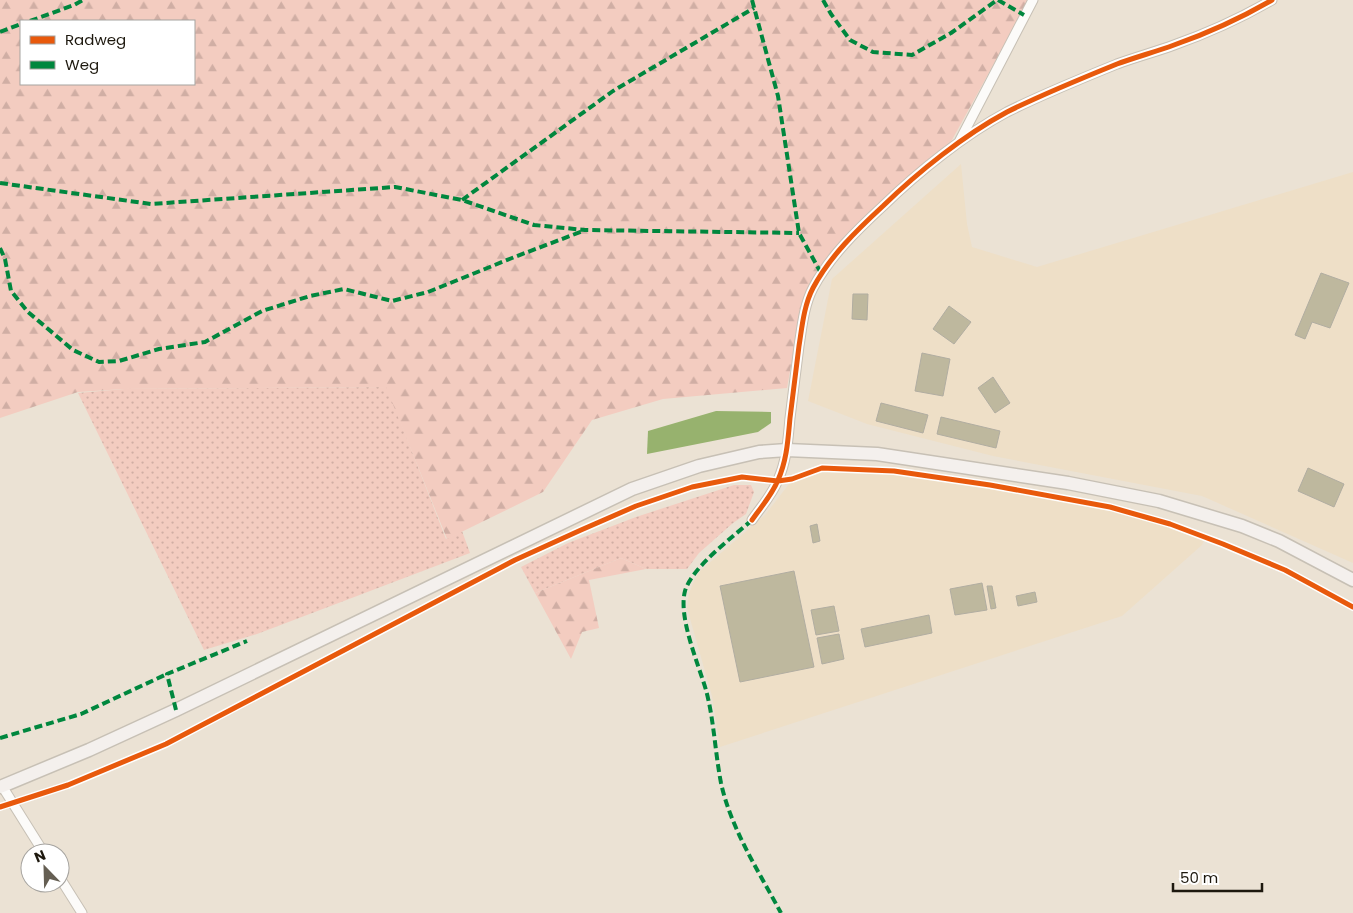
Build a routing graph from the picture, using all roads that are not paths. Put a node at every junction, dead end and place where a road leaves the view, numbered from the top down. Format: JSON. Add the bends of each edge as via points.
{"nodes":[{"id":1,"x":1033,"y":0,"type":"edge"},
{"id":2,"x":1272,"y":0,"type":"edge"},
{"id":3,"x":958,"y":144,"type":"junction"},
{"id":4,"x":788,"y":450,"type":"junction"},
{"id":5,"x":752,"y":520,"type":"dead end"},
{"id":6,"x":1353,"y":580,"type":"edge"},
{"id":7,"x":1,"y":786,"type":"edge"},
{"id":8,"x":38,"y":843,"type":"edge"},
{"id":9,"x":69,"y":893,"type":"edge"},
{"id":10,"x":82,"y":913,"type":"edge"}],
"edges":[{"from":1,"to":3,"type":"street"},
{"from":2,"to":3,"type":"street","via":[[1224,25],[1043,95],[1006,113]]},
{"from":3,"to":4,"type":"street","via":[[865,222],[835,255],[811,290],[805,310]]},
{"from":4,"to":5,"type":"street","via":[[778,481]]},
{"from":4,"to":6,"type":"main road","via":[[886,455],[1159,501],[1242,526],[1279,541]]},
{"from":4,"to":7,"type":"main road","via":[[759,452],[699,466],[632,489],[176,710]]},
{"from":7,"to":8,"type":"street"},
{"from":9,"to":10,"type":"street"}]}
